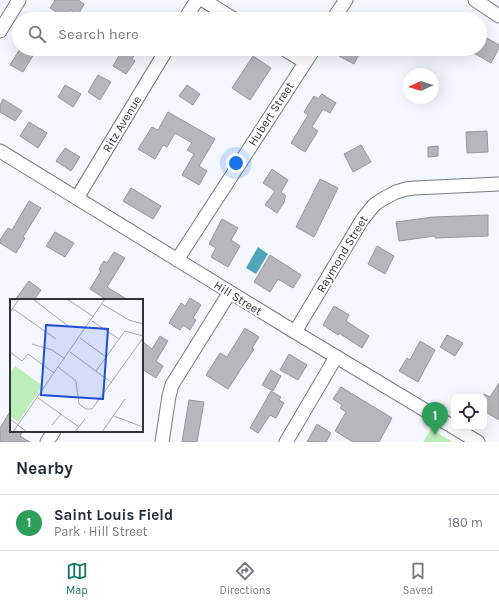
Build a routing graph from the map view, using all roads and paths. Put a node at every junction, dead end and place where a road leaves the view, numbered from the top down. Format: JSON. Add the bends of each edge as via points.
{"nodes":[{"id":1,"x":19,"y":0,"type":"edge"},
{"id":2,"x":197,"y":0,"type":"edge"},
{"id":3,"x":203,"y":0,"type":"edge"},
{"id":4,"x":346,"y":0,"type":"edge"},
{"id":5,"x":474,"y":0,"type":"edge"},
{"id":6,"x":189,"y":12,"type":"edge"},
{"id":7,"x":223,"y":12,"type":"edge"},
{"id":8,"x":338,"y":12,"type":"edge"},
{"id":9,"x":499,"y":16,"type":"edge"},
{"id":10,"x":0,"y":32,"type":"edge"},
{"id":11,"x":163,"y":56,"type":"edge"},
{"id":12,"x":295,"y":56,"type":"edge"},
{"id":13,"x":309,"y":56,"type":"edge"},
{"id":14,"x":305,"y":62,"type":"junction"},
{"id":15,"x":0,"y":151,"type":"edge"},
{"id":16,"x":499,"y":184,"type":"edge"},
{"id":17,"x":77,"y":198,"type":"junction"},
{"id":18,"x":177,"y":260,"type":"junction"},
{"id":19,"x":230,"y":292,"type":"junction"},
{"id":20,"x":295,"y":332,"type":"junction"},
{"id":21,"x":336,"y":357,"type":"junction"},
{"id":22,"x":53,"y":432,"type":"edge"},
{"id":23,"x":47,"y":442,"type":"edge"},
{"id":24,"x":162,"y":442,"type":"edge"},
{"id":25,"x":286,"y":442,"type":"edge"},
{"id":26,"x":478,"y":442,"type":"edge"}],
"edges":[{"from":1,"to":10,"type":"street"},
{"from":2,"to":6,"type":"street"},
{"from":3,"to":7,"type":"street"},
{"from":4,"to":8,"type":"street"},
{"from":5,"to":9,"type":"street"},
{"from":11,"to":17,"type":"street","name":"Ritz Avenue"},
{"from":12,"to":14,"type":"street"},
{"from":13,"to":14,"type":"street","name":"Hubert Street"},
{"from":14,"to":18,"type":"street","name":"Hubert Street"},
{"from":15,"to":17,"type":"street","name":"Hill Street"},
{"from":16,"to":20,"type":"street","name":"Raymond Street","via":[[415,188],[396,192],[381,200],[362,220]]},
{"from":17,"to":18,"type":"street","name":"Hill Street"},
{"from":18,"to":19,"type":"street","name":"Hill Street"},
{"from":19,"to":20,"type":"street","name":"Hill Street"},
{"from":19,"to":24,"type":"street","via":[[172,385]]},
{"from":20,"to":21,"type":"street","name":"Hill Street"},
{"from":21,"to":25,"type":"street"},
{"from":21,"to":26,"type":"street","name":"Hill Street"},
{"from":22,"to":23,"type":"street"}]}
